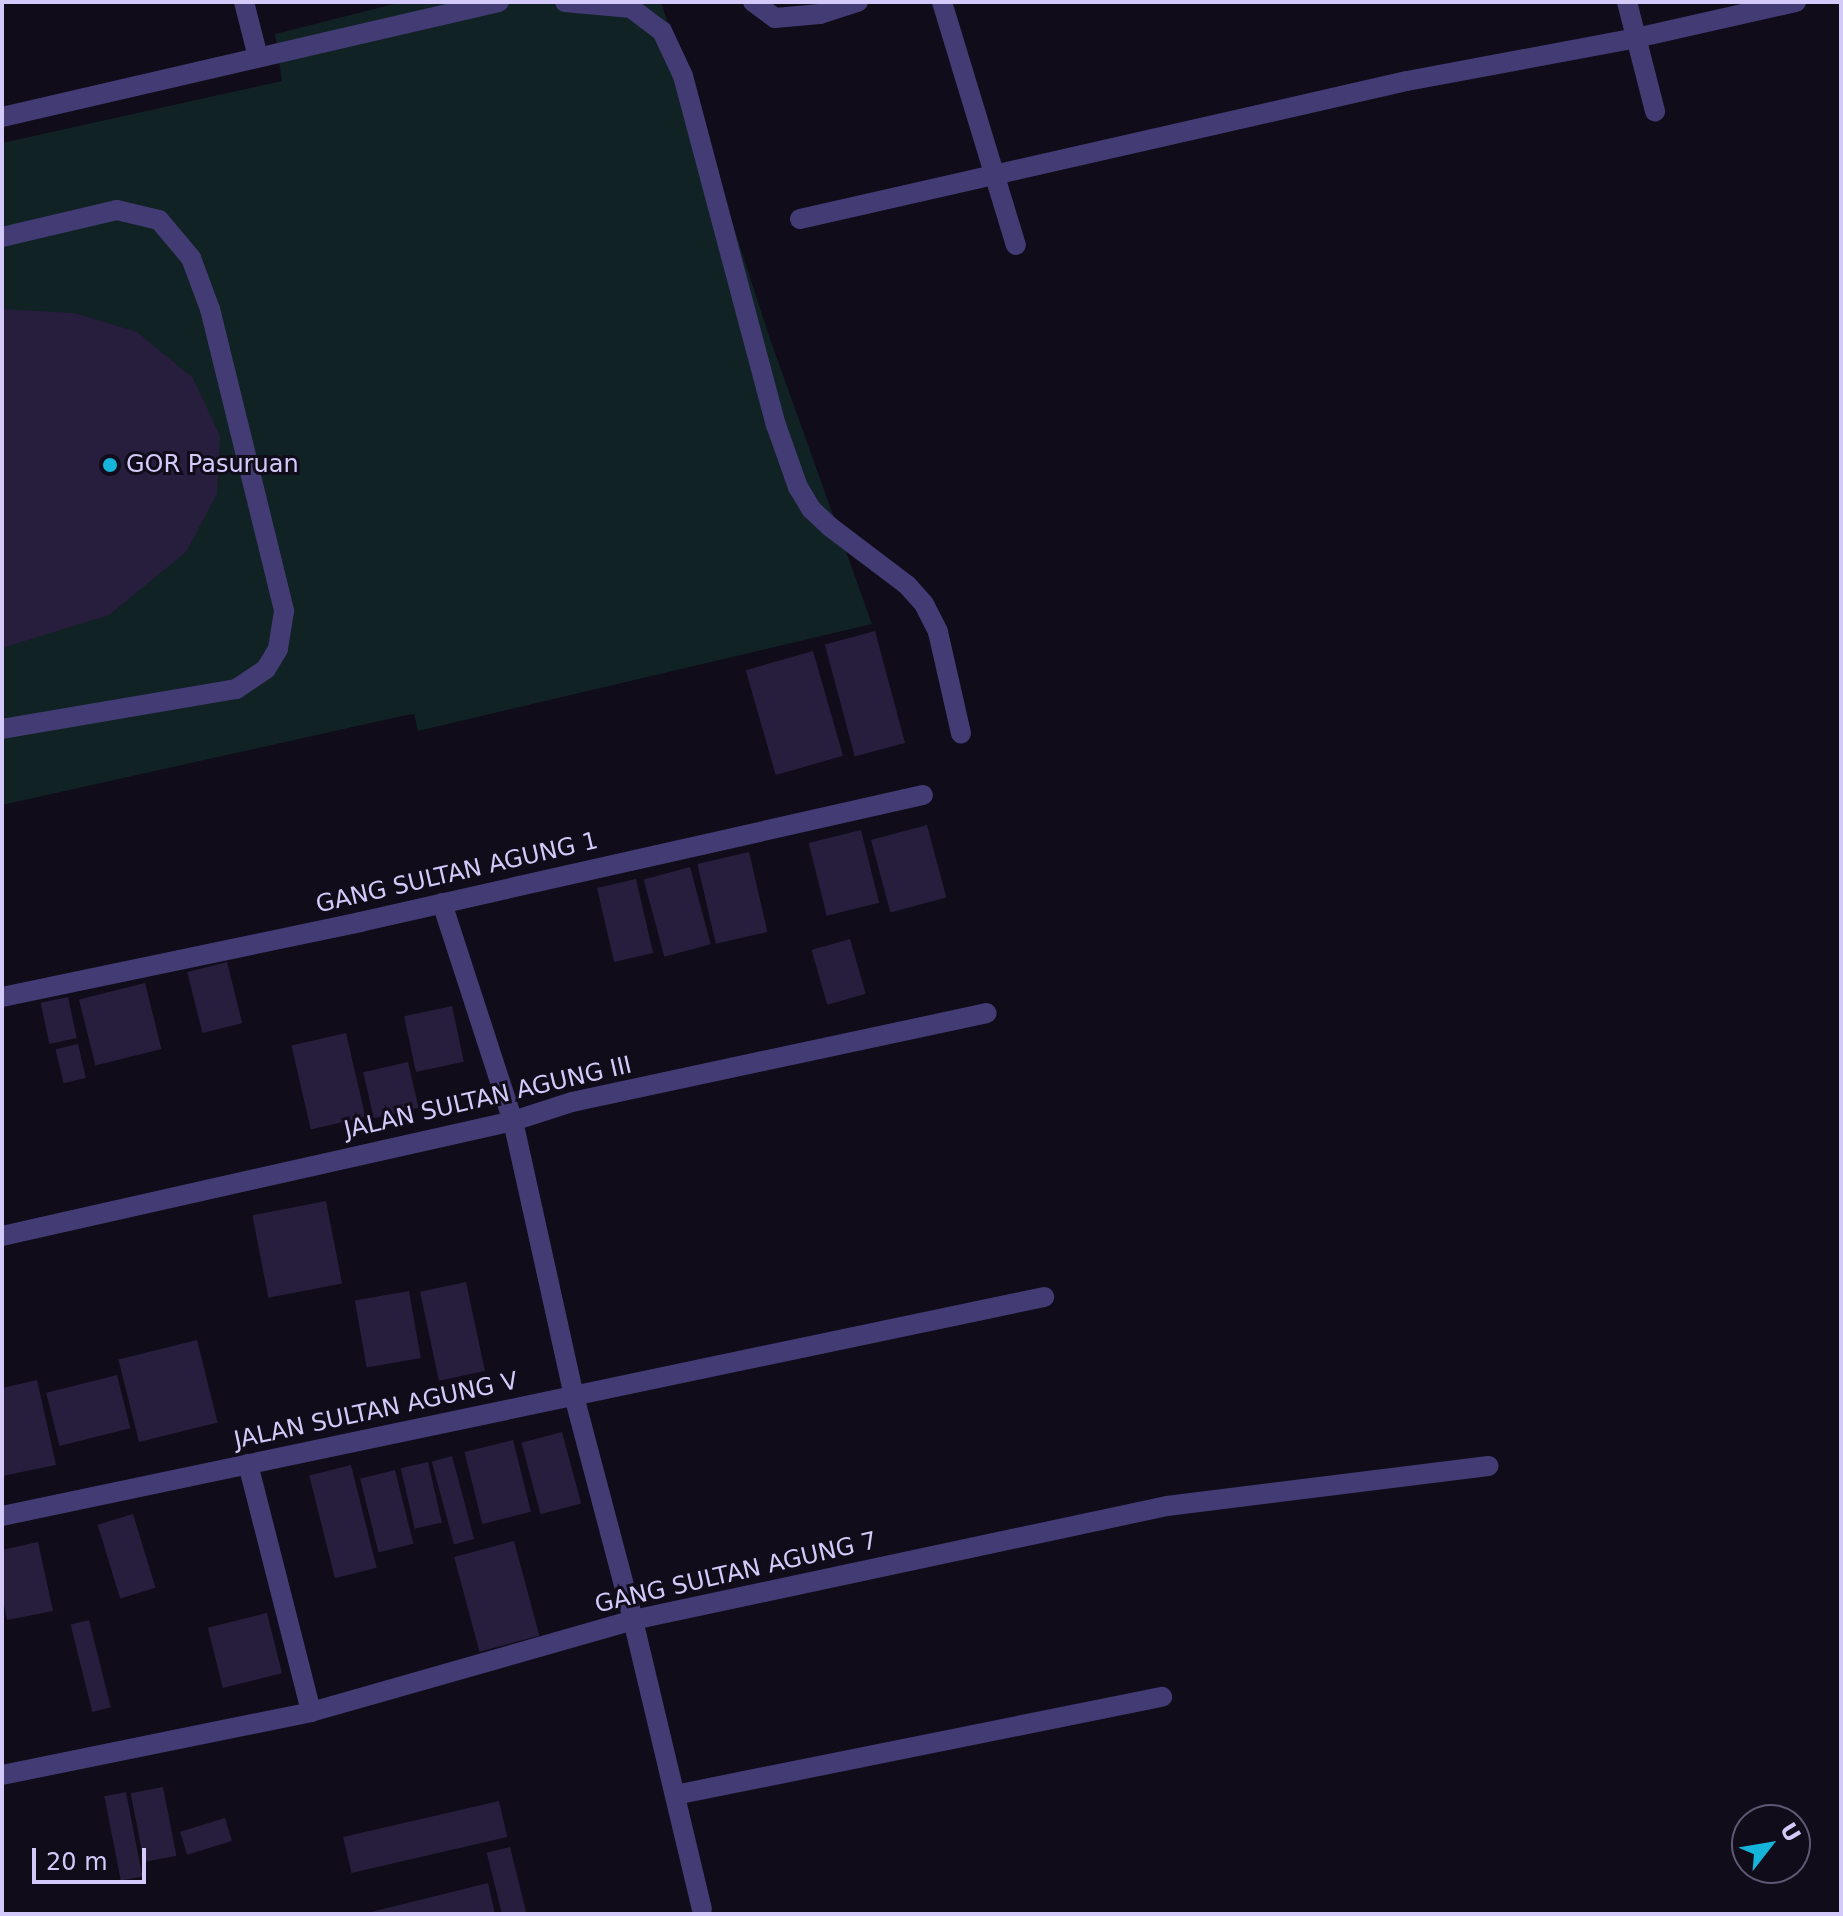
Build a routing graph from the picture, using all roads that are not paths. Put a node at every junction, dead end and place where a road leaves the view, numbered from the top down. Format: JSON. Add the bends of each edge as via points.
{"nodes":[{"id":1,"x":499,"y":2,"type":"edge"},
{"id":2,"x":565,"y":2,"type":"edge"},
{"id":3,"x":753,"y":2,"type":"edge"},
{"id":4,"x":858,"y":2,"type":"edge"},
{"id":5,"x":942,"y":2,"type":"edge"},
{"id":6,"x":1627,"y":2,"type":"edge"},
{"id":7,"x":1796,"y":2,"type":"edge"},
{"id":8,"x":247,"y":12,"type":"edge"},
{"id":9,"x":1636,"y":38,"type":"junction"},
{"id":10,"x":257,"y":50,"type":"junction"},
{"id":11,"x":1655,"y":111,"type":"dead end"},
{"id":12,"x":2,"y":117,"type":"edge"},
{"id":13,"x":997,"y":175,"type":"junction"},
{"id":14,"x":800,"y":219,"type":"dead end"},
{"id":15,"x":2,"y":237,"type":"edge"},
{"id":16,"x":1016,"y":245,"type":"dead end"},
{"id":17,"x":2,"y":729,"type":"edge"},
{"id":18,"x":961,"y":733,"type":"dead end"},
{"id":19,"x":923,"y":795,"type":"dead end"},
{"id":20,"x":442,"y":903,"type":"junction"},
{"id":21,"x":2,"y":997,"type":"edge"},
{"id":22,"x":987,"y":1013,"type":"dead end"},
{"id":23,"x":513,"y":1121,"type":"junction"},
{"id":24,"x":2,"y":1236,"type":"edge"},
{"id":25,"x":1044,"y":1297,"type":"dead end"},
{"id":26,"x":574,"y":1396,"type":"junction"},
{"id":27,"x":248,"y":1464,"type":"junction"},
{"id":28,"x":1489,"y":1466,"type":"dead end"},
{"id":29,"x":2,"y":1516,"type":"edge"},
{"id":30,"x":633,"y":1620,"type":"junction"},
{"id":31,"x":1162,"y":1697,"type":"dead end"},
{"id":32,"x":311,"y":1712,"type":"junction"},
{"id":33,"x":2,"y":1775,"type":"edge"},
{"id":34,"x":675,"y":1795,"type":"junction"},
{"id":35,"x":702,"y":1909,"type":"dead end"}],
"edges":[{"from":1,"to":10,"type":"street"},
{"from":2,"to":18,"type":"street","via":[[631,8],[662,31],[683,76],[776,425],[798,487],[829,526],[924,604],[938,632]]},
{"from":3,"to":4,"type":"street","via":[[775,18],[820,14]]},
{"from":5,"to":13,"type":"street"},
{"from":6,"to":9,"type":"street"},
{"from":7,"to":9,"type":"street"},
{"from":8,"to":10,"type":"street"},
{"from":9,"to":11,"type":"street"},
{"from":9,"to":13,"type":"street","via":[[1407,81]]},
{"from":10,"to":12,"type":"street"},
{"from":13,"to":14,"type":"street"},
{"from":13,"to":16,"type":"street"},
{"from":15,"to":17,"type":"street","via":[[117,210],[159,220],[191,258],[210,309],[284,611],[278,649],[266,669],[236,689]]},
{"from":19,"to":20,"type":"street","name":"GANG SULTAN AGUNG 1"},
{"from":20,"to":21,"type":"street","name":"GANG SULTAN AGUNG 1"},
{"from":20,"to":23,"type":"street"},
{"from":22,"to":23,"type":"street","name":"JALAN SULTAN AGUNG III","via":[[572,1102]]},
{"from":23,"to":24,"type":"street","name":"JALAN SULTAN AGUNG III"},
{"from":23,"to":26,"type":"street"},
{"from":25,"to":26,"type":"street","name":"JALAN SULTAN AGUNG V"},
{"from":26,"to":27,"type":"street","name":"JALAN SULTAN AGUNG V"},
{"from":26,"to":30,"type":"street"},
{"from":27,"to":29,"type":"street","name":"JALAN SULTAN AGUNG V"},
{"from":27,"to":32,"type":"street"},
{"from":28,"to":30,"type":"street","name":"GANG SULTAN AGUNG 7","via":[[1167,1506]]},
{"from":30,"to":32,"type":"street","name":"GANG SULTAN AGUNG 7"},
{"from":30,"to":34,"type":"street"},
{"from":31,"to":34,"type":"street"},
{"from":32,"to":33,"type":"street","name":"GANG SULTAN AGUNG 7"},
{"from":34,"to":35,"type":"street"}]}
